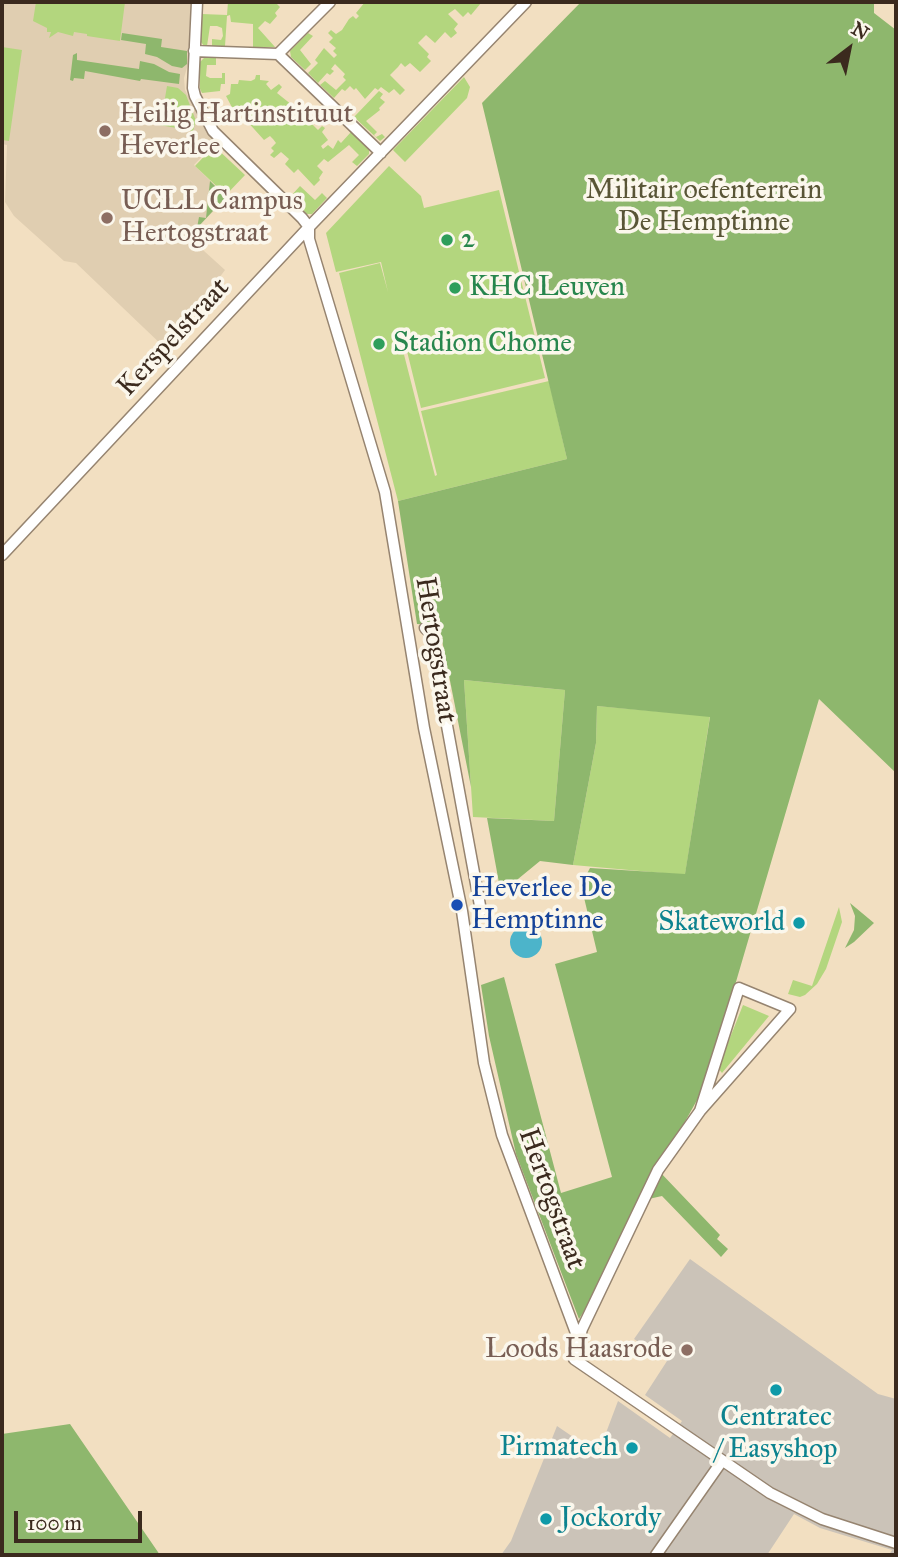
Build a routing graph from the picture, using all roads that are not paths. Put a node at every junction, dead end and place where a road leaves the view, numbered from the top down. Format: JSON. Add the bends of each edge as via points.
{"nodes":[{"id":1,"x":197,"y":2,"type":"edge"},
{"id":2,"x":330,"y":2,"type":"edge"},
{"id":3,"x":526,"y":2,"type":"edge"},
{"id":4,"x":194,"y":51,"type":"junction"},
{"id":5,"x":278,"y":54,"type":"junction"},
{"id":6,"x":381,"y":153,"type":"junction"},
{"id":7,"x":309,"y":227,"type":"junction"},
{"id":8,"x":2,"y":555,"type":"edge"},
{"id":9,"x":425,"y":628,"type":"dead end"},
{"id":10,"x":481,"y":911,"type":"dead end"},
{"id":11,"x":700,"y":1111,"type":"junction"},
{"id":12,"x":579,"y":1341,"type":"junction"},
{"id":13,"x":722,"y":1461,"type":"junction"},
{"id":14,"x":896,"y":1543,"type":"edge"},
{"id":15,"x":656,"y":1555,"type":"edge"}],
"edges":[{"from":1,"to":4,"type":"street"},
{"from":2,"to":5,"type":"street"},
{"from":3,"to":6,"type":"street","name":"Kerspelstraat"},
{"from":4,"to":5,"type":"street"},
{"from":4,"to":7,"type":"street","via":[[193,88],[211,128]]},
{"from":5,"to":6,"type":"street"},
{"from":6,"to":7,"type":"street","name":"Kerspelstraat"},
{"from":7,"to":8,"type":"street","name":"Kerspelstraat"},
{"from":7,"to":12,"type":"street","name":"Hertogstraat","via":[[385,492],[462,911],[484,1063],[502,1135]]},
{"from":9,"to":10,"type":"street","via":[[430,633]]},
{"from":11,"to":11,"type":"street","via":[[709,1101],[790,1009],[739,988]]},
{"from":11,"to":12,"type":"street","via":[[658,1170]]},
{"from":12,"to":13,"type":"street","name":"Hertogstraat","via":[[574,1359]]},
{"from":13,"to":14,"type":"street","via":[[800,1509]]},
{"from":13,"to":15,"type":"street"}]}
